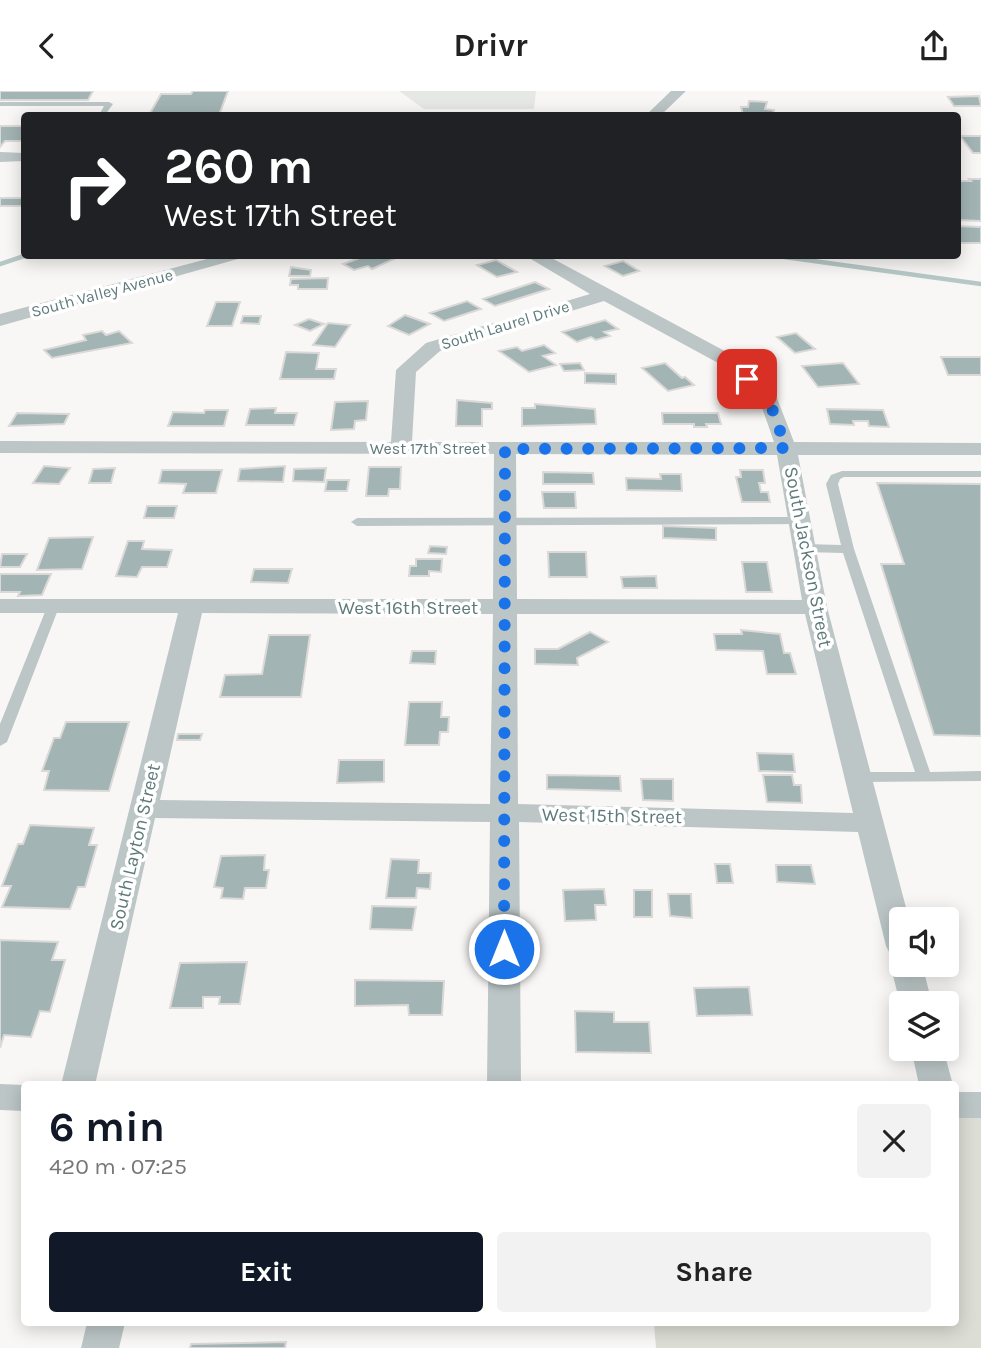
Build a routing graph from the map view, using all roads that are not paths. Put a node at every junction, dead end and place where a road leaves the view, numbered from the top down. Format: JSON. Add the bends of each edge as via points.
{"nodes":[{"id":1,"x":679,"y":91,"type":"edge"},
{"id":2,"x":0,"y":104,"type":"edge"},
{"id":3,"x":104,"y":112,"type":"edge"},
{"id":4,"x":656,"y":112,"type":"edge"},
{"id":5,"x":0,"y":157,"type":"edge"},
{"id":6,"x":21,"y":157,"type":"edge"},
{"id":7,"x":229,"y":259,"type":"edge"},
{"id":8,"x":539,"y":259,"type":"edge"},
{"id":9,"x":605,"y":295,"type":"junction"},
{"id":10,"x":0,"y":320,"type":"edge"},
{"id":11,"x":401,"y":448,"type":"junction"},
{"id":12,"x":786,"y":448,"type":"junction"},
{"id":13,"x":851,"y":448,"type":"junction"},
{"id":14,"x":505,"y":449,"type":"junction"},
{"id":15,"x":981,"y":449,"type":"edge"},
{"id":16,"x":2,"y":452,"type":"edge"},
{"id":17,"x":861,"y":474,"type":"junction"},
{"id":18,"x":981,"y":474,"type":"edge"},
{"id":19,"x":799,"y":521,"type":"junction"},
{"id":20,"x":357,"y":522,"type":"dead end"},
{"id":21,"x":505,"y":523,"type":"junction"},
{"id":22,"x":805,"y":548,"type":"junction"},
{"id":23,"x":848,"y":549,"type":"junction"},
{"id":24,"x":0,"y":606,"type":"edge"},
{"id":25,"x":53,"y":607,"type":"junction"},
{"id":26,"x":815,"y":607,"type":"junction"},
{"id":27,"x":505,"y":608,"type":"junction"},
{"id":28,"x":191,"y":609,"type":"junction"},
{"id":29,"x":0,"y":742,"type":"edge"},
{"id":30,"x":981,"y":776,"type":"edge"},
{"id":31,"x":858,"y":777,"type":"junction"},
{"id":32,"x":924,"y":777,"type":"junction"},
{"id":33,"x":144,"y":809,"type":"junction"},
{"id":34,"x":505,"y":813,"type":"junction"},
{"id":35,"x":870,"y":823,"type":"junction"},
{"id":36,"x":891,"y":907,"type":"edge"},
{"id":37,"x":930,"y":1061,"type":"edge"},
{"id":38,"x":79,"y":1081,"type":"edge"},
{"id":39,"x":504,"y":1081,"type":"edge"},
{"id":40,"x":935,"y":1081,"type":"edge"},
{"id":41,"x":0,"y":1097,"type":"edge"},
{"id":42,"x":21,"y":1098,"type":"edge"},
{"id":43,"x":959,"y":1105,"type":"edge"},
{"id":44,"x":981,"y":1105,"type":"edge"},
{"id":45,"x":105,"y":1326,"type":"edge"},
{"id":46,"x":100,"y":1348,"type":"edge"}],
"edges":[{"from":1,"to":4,"type":"street"},
{"from":2,"to":3,"type":"lane","via":[[109,104]]},
{"from":5,"to":6,"type":"street"},
{"from":7,"to":10,"type":"street","name":"South Valley Avenue"},
{"from":8,"to":9,"type":"street","name":"South Jackson Street"},
{"from":9,"to":11,"type":"street","name":"South Laurel Drive","via":[[433,347],[406,370]]},
{"from":9,"to":12,"type":"street","name":"South Jackson Street","via":[[727,361],[768,397]]},
{"from":11,"to":14,"type":"street","name":"West 17th Street"},
{"from":11,"to":16,"type":"street","name":"West 17th Street"},
{"from":12,"to":13,"type":"street","name":"West 17th Street"},
{"from":12,"to":14,"type":"street","name":"West 17th Street"},
{"from":12,"to":19,"type":"street","name":"South Jackson Street"},
{"from":13,"to":15,"type":"street","name":"West 17th Street"},
{"from":13,"to":17,"type":"lane"},
{"from":14,"to":21,"type":"street"},
{"from":17,"to":18,"type":"lane"},
{"from":17,"to":23,"type":"lane","via":[[842,474],[832,484]]},
{"from":19,"to":21,"type":"lane"},
{"from":19,"to":22,"type":"street","name":"South Jackson Street"},
{"from":20,"to":21,"type":"lane"},
{"from":21,"to":27,"type":"street"},
{"from":22,"to":23,"type":"lane"},
{"from":22,"to":26,"type":"street","name":"South Jackson Street"},
{"from":23,"to":32,"type":"lane"},
{"from":24,"to":25,"type":"street","name":"West 16th Street"},
{"from":25,"to":28,"type":"street","name":"West 16th Street"},
{"from":25,"to":29,"type":"lane"},
{"from":26,"to":27,"type":"street","name":"West 16th Street"},
{"from":26,"to":31,"type":"street","name":"South Jackson Street"},
{"from":27,"to":28,"type":"street","name":"West 16th Street"},
{"from":27,"to":34,"type":"street"},
{"from":28,"to":33,"type":"street","name":"South Layton Street"},
{"from":30,"to":32,"type":"lane"},
{"from":31,"to":32,"type":"lane"},
{"from":31,"to":35,"type":"street","name":"South Jackson Street"},
{"from":33,"to":34,"type":"street","name":"West 15th Street"},
{"from":33,"to":38,"type":"street","name":"South Layton Street"},
{"from":34,"to":35,"type":"street","name":"West 15th Street"},
{"from":34,"to":39,"type":"street"},
{"from":35,"to":36,"type":"street","name":"South Jackson Street"},
{"from":37,"to":40,"type":"street"},
{"from":41,"to":42,"type":"street"},
{"from":43,"to":44,"type":"street"},
{"from":45,"to":46,"type":"street"}]}
